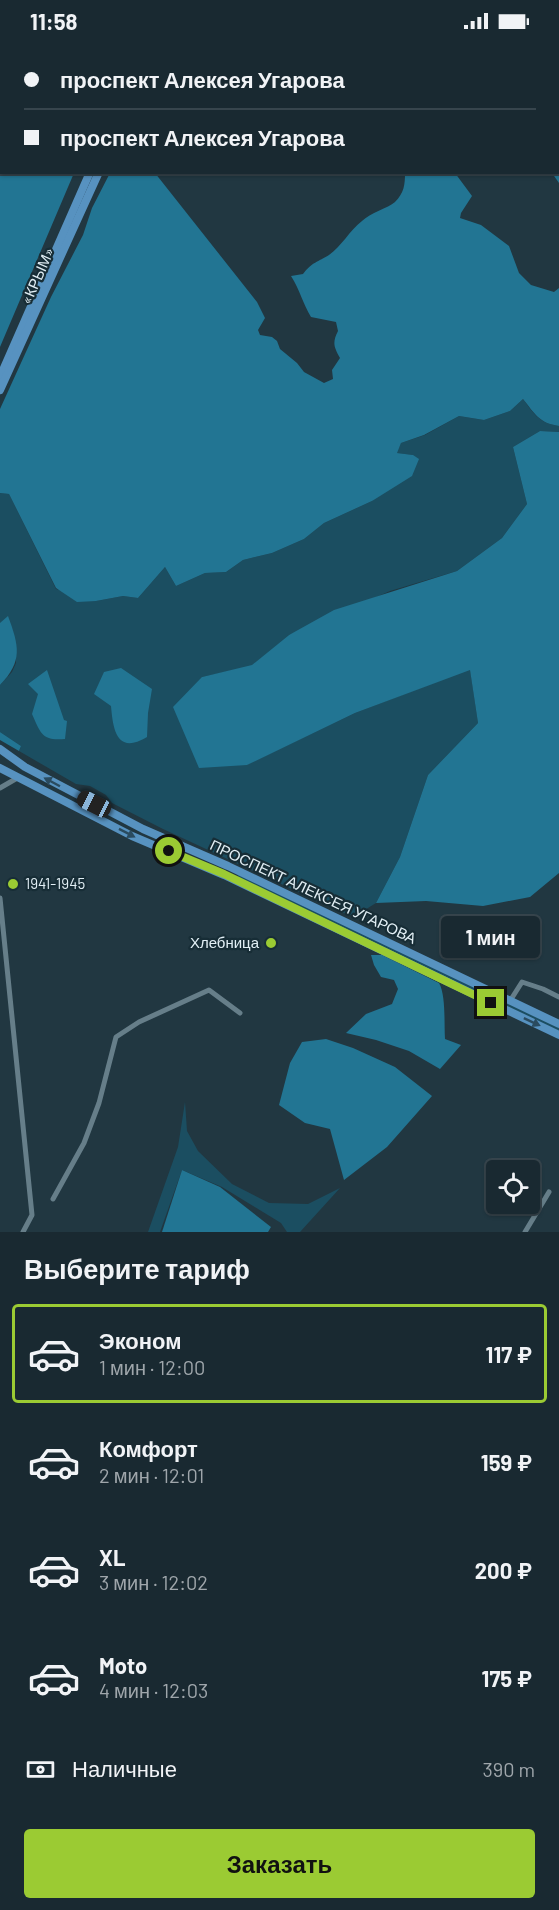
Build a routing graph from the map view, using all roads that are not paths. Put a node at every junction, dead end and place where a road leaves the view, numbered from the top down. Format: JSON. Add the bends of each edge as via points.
{"nodes":[{"id":1,"x":89,"y":174,"type":"edge"},
{"id":2,"x":98,"y":174,"type":"edge"},
{"id":3,"x":0,"y":377,"type":"edge"},
{"id":4,"x":0,"y":390,"type":"edge"},
{"id":5,"x":0,"y":749,"type":"edge"},
{"id":6,"x":25,"y":767,"type":"junction"},
{"id":7,"x":0,"y":768,"type":"edge"},
{"id":8,"x":20,"y":777,"type":"junction"},
{"id":9,"x":0,"y":788,"type":"edge"},
{"id":10,"x":226,"y":870,"type":"junction"},
{"id":11,"x":0,"y":898,"type":"edge"},
{"id":12,"x":1,"y":922,"type":"edge"},
{"id":13,"x":559,"y":997,"type":"edge"},
{"id":14,"x":510,"y":1001,"type":"junction"},
{"id":15,"x":240,"y":1014,"type":"dead end"},
{"id":16,"x":559,"y":1024,"type":"edge"},
{"id":17,"x":559,"y":1035,"type":"edge"},
{"id":18,"x":549,"y":1192,"type":"dead end"},
{"id":19,"x":53,"y":1199,"type":"dead end"},
{"id":20,"x":23,"y":1232,"type":"edge"},
{"id":21,"x":525,"y":1232,"type":"edge"}],
"edges":[{"from":1,"to":3,"type":"main road","name":"«КРЫМ»"},
{"from":2,"to":4,"type":"main road","name":"«КРЫМ»"},
{"from":5,"to":6,"type":"main road","name":"ПРОСПЕКТ АЛЕКСЕЯ УГАРОВА"},
{"from":6,"to":8,"type":"main road"},
{"from":10,"to":6,"type":"main road","name":"ПРОСПЕКТ АЛЕКСЕЯ УГАРОВА","one_way":true},
{"from":7,"to":8,"type":"main road","name":"ПРОСПЕКТ АЛЕКСЕЯ УГАРОВА"},
{"from":8,"to":9,"type":"street"},
{"from":8,"to":10,"type":"main road","name":"ПРОСПЕКТ АЛЕКСЕЯ УГАРОВА","one_way":true,"via":[[132,836]]},
{"from":10,"to":14,"type":"main road","name":"ПРОСПЕКТ АЛЕКСЕЯ УГАРОВА"},
{"from":10,"to":17,"type":"main road","name":"ПРОСПЕКТ АЛЕКСЕЯ УГАРОВА","one_way":true},
{"from":11,"to":12,"type":"street"},
{"from":12,"to":20,"type":"street","via":[[32,1215]]},
{"from":13,"to":14,"type":"street","via":[[522,982]]},
{"from":14,"to":16,"type":"main road","name":"ПРОСПЕКТ АЛЕКСЕЯ УГАРОВА"},
{"from":15,"to":19,"type":"street","via":[[208,990],[139,1022],[117,1037],[84,1143]]},
{"from":18,"to":21,"type":"street"}]}
